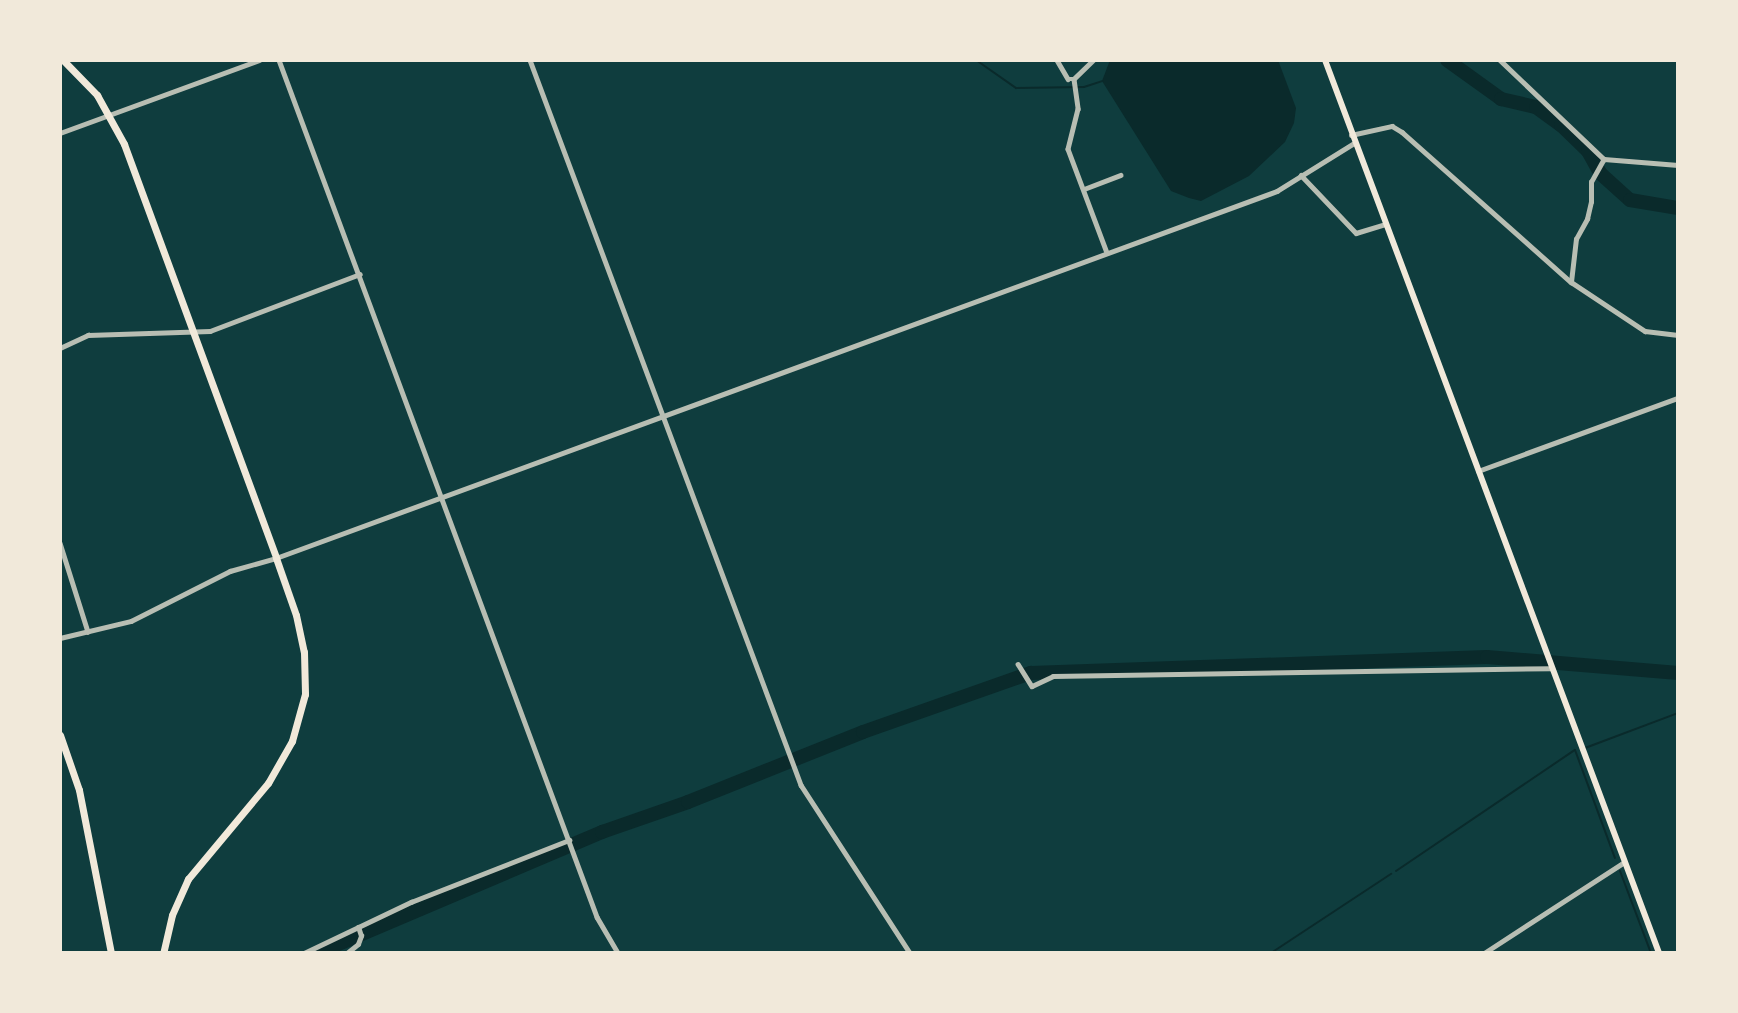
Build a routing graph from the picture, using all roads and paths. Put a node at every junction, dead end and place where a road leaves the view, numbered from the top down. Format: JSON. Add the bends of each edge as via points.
{"nodes":[{"id":1,"x":63,"y":60,"type":"edge"},
{"id":2,"x":259,"y":60,"type":"edge"},
{"id":3,"x":279,"y":60,"type":"edge"},
{"id":4,"x":530,"y":60,"type":"edge"},
{"id":5,"x":1057,"y":60,"type":"edge"},
{"id":6,"x":1094,"y":60,"type":"edge"},
{"id":7,"x":1325,"y":60,"type":"edge"},
{"id":8,"x":1500,"y":60,"type":"edge"},
{"id":9,"x":1074,"y":79,"type":"junction"},
{"id":10,"x":110,"y":114,"type":"junction"},
{"id":11,"x":60,"y":133,"type":"edge"},
{"id":12,"x":1351,"y":135,"type":"junction"},
{"id":13,"x":1354,"y":143,"type":"junction"},
{"id":14,"x":1604,"y":159,"type":"junction"},
{"id":15,"x":1678,"y":165,"type":"edge"},
{"id":16,"x":1120,"y":175,"type":"dead end"},
{"id":17,"x":1301,"y":175,"type":"junction"},
{"id":18,"x":1084,"y":189,"type":"junction"},
{"id":19,"x":1385,"y":224,"type":"junction"},
{"id":20,"x":1107,"y":253,"type":"junction"},
{"id":21,"x":360,"y":274,"type":"junction"},
{"id":22,"x":1571,"y":282,"type":"junction"},
{"id":23,"x":194,"y":332,"type":"junction"},
{"id":24,"x":1678,"y":336,"type":"edge"},
{"id":25,"x":60,"y":348,"type":"edge"},
{"id":26,"x":1678,"y":398,"type":"edge"},
{"id":27,"x":663,"y":416,"type":"junction"},
{"id":28,"x":1478,"y":471,"type":"junction"},
{"id":29,"x":443,"y":496,"type":"junction"},
{"id":30,"x":60,"y":543,"type":"edge"},
{"id":31,"x":276,"y":558,"type":"junction"},
{"id":32,"x":88,"y":632,"type":"junction"},
{"id":33,"x":60,"y":638,"type":"edge"},
{"id":34,"x":1018,"y":664,"type":"dead end"},
{"id":35,"x":1551,"y":666,"type":"junction"},
{"id":36,"x":60,"y":735,"type":"edge"},
{"id":37,"x":569,"y":840,"type":"junction"},
{"id":38,"x":1624,"y":862,"type":"junction"},
{"id":39,"x":358,"y":928,"type":"junction"},
{"id":40,"x":111,"y":953,"type":"edge"},
{"id":41,"x":163,"y":953,"type":"edge"},
{"id":42,"x":304,"y":953,"type":"edge"},
{"id":43,"x":347,"y":953,"type":"edge"},
{"id":44,"x":618,"y":953,"type":"edge"},
{"id":45,"x":910,"y":953,"type":"edge"},
{"id":46,"x":1484,"y":953,"type":"edge"},
{"id":47,"x":1659,"y":953,"type":"edge"}],
"edges":[{"from":1,"to":10,"type":"main road","via":[[85,80]]},
{"from":2,"to":10,"type":"street"},
{"from":3,"to":21,"type":"street"},
{"from":4,"to":27,"type":"street"},
{"from":5,"to":9,"type":"street","via":[[1068,78]]},
{"from":6,"to":9,"type":"street"},
{"from":7,"to":12,"type":"main road"},
{"from":8,"to":14,"type":"street"},
{"from":9,"to":18,"type":"street","via":[[1078,109],[1068,149]]},
{"from":10,"to":11,"type":"street"},
{"from":10,"to":23,"type":"main road"},
{"from":12,"to":13,"type":"main road"},
{"from":12,"to":22,"type":"street","via":[[1392,126],[1402,132]]},
{"from":13,"to":17,"type":"street"},
{"from":13,"to":19,"type":"main road"},
{"from":14,"to":15,"type":"street"},
{"from":14,"to":22,"type":"street","via":[[1591,182],[1591,202],[1576,239]]},
{"from":16,"to":18,"type":"street"},
{"from":17,"to":19,"type":"street","via":[[1356,233]]},
{"from":17,"to":20,"type":"street","via":[[1277,191]]},
{"from":18,"to":20,"type":"street"},
{"from":19,"to":28,"type":"main road"},
{"from":20,"to":27,"type":"street"},
{"from":21,"to":23,"type":"street","via":[[210,331]]},
{"from":21,"to":29,"type":"street"},
{"from":22,"to":24,"type":"street","via":[[1646,331]]},
{"from":23,"to":25,"type":"street","via":[[88,334]]},
{"from":23,"to":31,"type":"main road"},
{"from":26,"to":28,"type":"street"},
{"from":27,"to":29,"type":"street"},
{"from":27,"to":45,"type":"street","via":[[801,785]]},
{"from":28,"to":35,"type":"main road"},
{"from":29,"to":31,"type":"street"},
{"from":29,"to":37,"type":"street"},
{"from":30,"to":32,"type":"street"},
{"from":31,"to":32,"type":"street","via":[[208,580],[131,621]]},
{"from":31,"to":41,"type":"main road","via":[[302,636],[306,674],[300,719],[268,783],[188,879],[172,915]]},
{"from":32,"to":33,"type":"street"},
{"from":34,"to":35,"type":"street","via":[[1032,686],[1053,676]]},
{"from":35,"to":38,"type":"main road"},
{"from":36,"to":40,"type":"main road","via":[[79,790]]},
{"from":37,"to":39,"type":"street","via":[[411,902]]},
{"from":37,"to":44,"type":"street","via":[[597,917]]},
{"from":38,"to":46,"type":"street"},
{"from":38,"to":47,"type":"main road"},
{"from":39,"to":42,"type":"street"},
{"from":39,"to":43,"type":"street","via":[[361,936]]}]}
